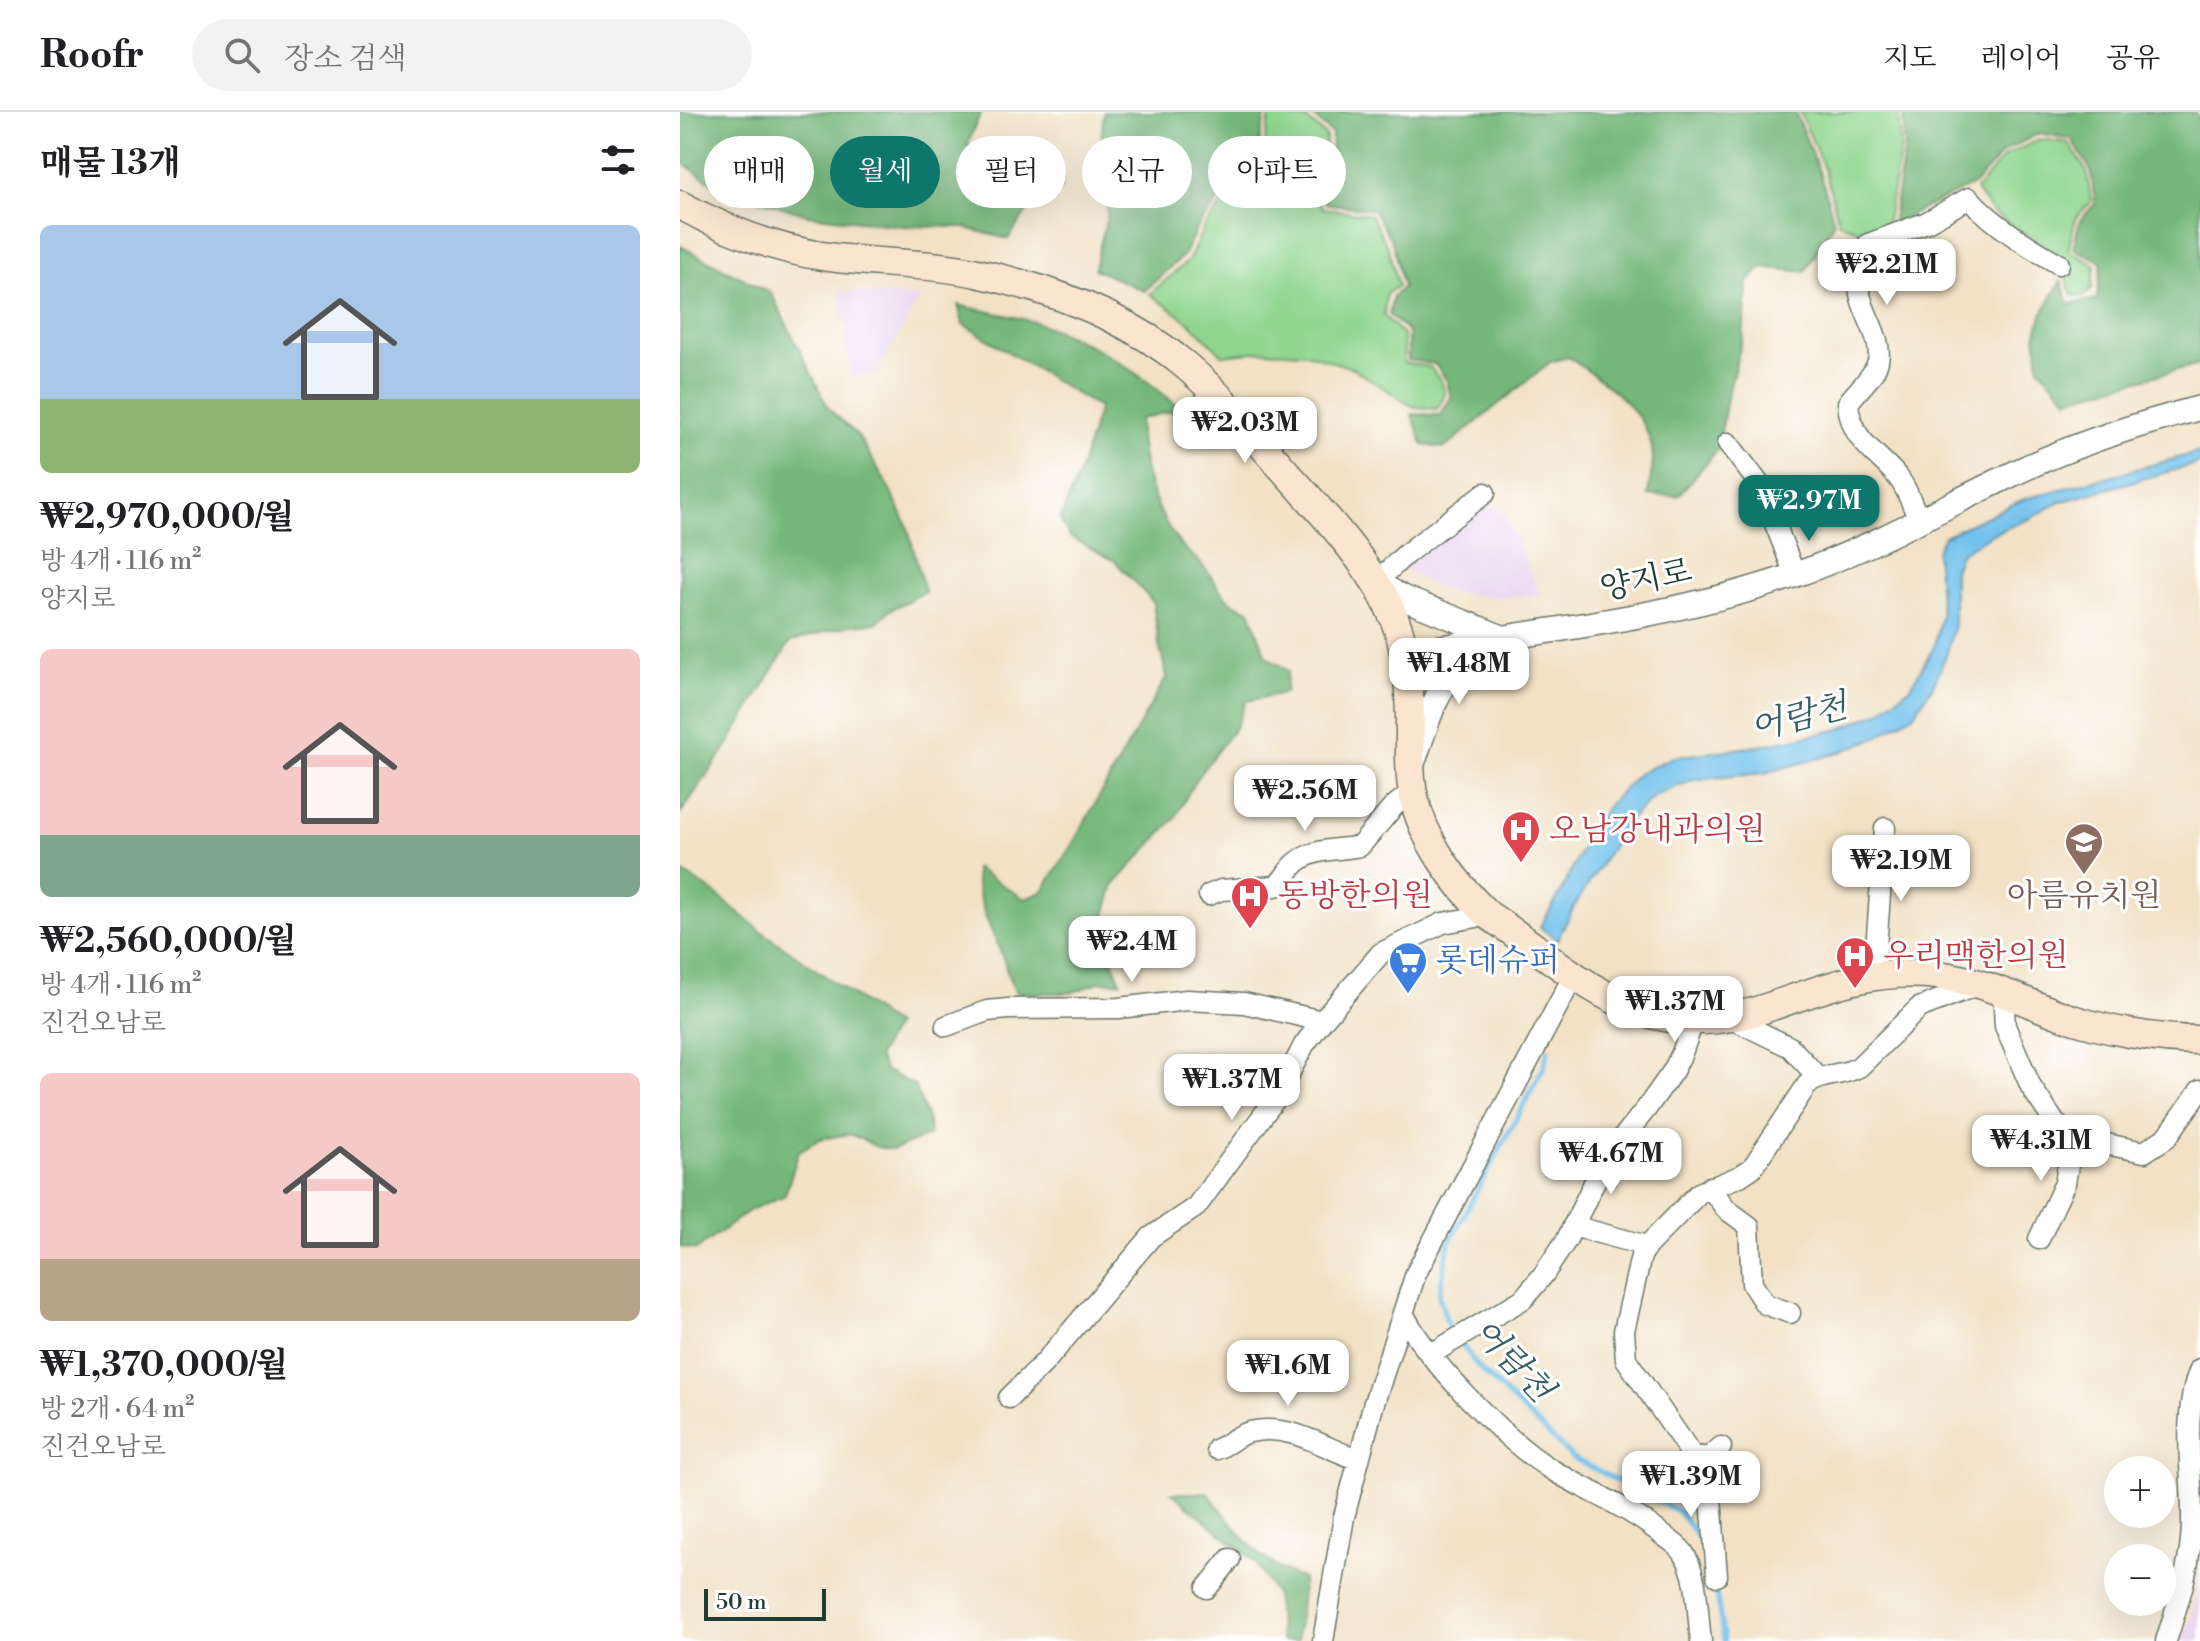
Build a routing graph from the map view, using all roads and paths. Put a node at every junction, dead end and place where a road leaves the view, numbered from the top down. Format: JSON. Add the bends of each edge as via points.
{"nodes":[{"id":1,"x":680,"y":205,"type":"edge"},
{"id":2,"x":2059,"y":264,"type":"dead end"},
{"id":3,"x":2200,"y":408,"type":"edge"},
{"id":4,"x":1728,"y":443,"type":"dead end"},
{"id":5,"x":1485,"y":493,"type":"dead end"},
{"id":6,"x":1919,"y":520,"type":"junction"},
{"id":7,"x":1795,"y":575,"type":"junction"},
{"id":8,"x":1376,"y":582,"type":"junction"},
{"id":9,"x":1501,"y":637,"type":"junction"},
{"id":10,"x":1407,"y":653,"type":"junction"},
{"id":11,"x":1412,"y":780,"type":"junction"},
{"id":12,"x":1885,"y":828,"type":"dead end"},
{"id":13,"x":1209,"y":895,"type":"dead end"},
{"id":14,"x":1488,"y":915,"type":"junction"},
{"id":15,"x":1874,"y":975,"type":"junction"},
{"id":16,"x":1573,"y":977,"type":"junction"},
{"id":17,"x":1992,"y":987,"type":"junction"},
{"id":18,"x":1728,"y":1017,"type":"junction"},
{"id":19,"x":1694,"y":1019,"type":"junction"},
{"id":20,"x":1322,"y":1021,"type":"junction"},
{"id":21,"x":946,"y":1026,"type":"dead end"},
{"id":22,"x":2200,"y":1040,"type":"edge"},
{"id":23,"x":1818,"y":1077,"type":"junction"},
{"id":24,"x":2200,"y":1090,"type":"edge"},
{"id":25,"x":2073,"y":1137,"type":"junction"},
{"id":26,"x":1710,"y":1187,"type":"junction"},
{"id":27,"x":1573,"y":1226,"type":"junction"},
{"id":28,"x":2039,"y":1239,"type":"dead end"},
{"id":29,"x":1647,"y":1246,"type":"junction"},
{"id":30,"x":1403,"y":1313,"type":"junction"},
{"id":31,"x":1790,"y":1313,"type":"dead end"},
{"id":32,"x":1440,"y":1349,"type":"junction"},
{"id":33,"x":2200,"y":1369,"type":"edge"},
{"id":34,"x":1009,"y":1398,"type":"dead end"},
{"id":35,"x":1217,"y":1449,"type":"dead end"},
{"id":36,"x":1359,"y":1460,"type":"junction"},
{"id":37,"x":1230,"y":1559,"type":"dead end"},
{"id":38,"x":1717,"y":1576,"type":"dead end"},
{"id":39,"x":1207,"y":1588,"type":"dead end"},
{"id":40,"x":1323,"y":1641,"type":"edge"},
{"id":41,"x":1701,"y":1641,"type":"edge"},
{"id":42,"x":2166,"y":1641,"type":"edge"}],
"edges":[{"from":1,"to":8,"type":"main road","via":[[782,248],[976,273],[1045,291],[1151,339],[1216,392]]},
{"from":2,"to":6,"type":"street","via":[[2023,244],[1969,198],[1927,222],[1868,244],[1860,293],[1878,361],[1848,403],[1849,416],[1868,450],[1900,480]]},
{"from":3,"to":6,"type":"street","name":"양지로","via":[[2074,448]]},
{"from":4,"to":7,"type":"street","via":[[1760,485]]},
{"from":5,"to":8,"type":"street"},
{"from":6,"to":7,"type":"street","name":"양지로"},
{"from":7,"to":9,"type":"street","name":"양지로","via":[[1631,617]]},
{"from":8,"to":9,"type":"street"},
{"from":8,"to":10,"type":"main road"},
{"from":9,"to":10,"type":"street","name":"양지로"},
{"from":9,"to":11,"type":"street","via":[[1467,659],[1441,687]]},
{"from":10,"to":11,"type":"main road"},
{"from":11,"to":13,"type":"street","via":[[1360,846],[1311,854],[1293,865],[1276,886]]},
{"from":11,"to":14,"type":"main road","via":[[1419,815],[1436,851]]},
{"from":12,"to":15,"type":"street"},
{"from":14,"to":16,"type":"main road"},
{"from":14,"to":20,"type":"street","via":[[1443,923],[1381,953]]},
{"from":15,"to":17,"type":"main road","via":[[1934,975]]},
{"from":15,"to":18,"type":"main road"},
{"from":16,"to":19,"type":"main road","via":[[1632,1009]]},
{"from":16,"to":30,"type":"street","via":[[1416,1273]]},
{"from":17,"to":22,"type":"main road","via":[[2068,1018],[2146,1036]]},
{"from":17,"to":23,"type":"street","via":[[1919,1008],[1849,1073]]},
{"from":17,"to":25,"type":"street","via":[[2031,1087],[2055,1123]]},
{"from":18,"to":19,"type":"main road"},
{"from":18,"to":23,"type":"street","via":[[1790,1047]]},
{"from":19,"to":27,"type":"street","via":[[1673,1071],[1605,1160]]},
{"from":20,"to":21,"type":"street","via":[[1244,1003],[1187,1000],[1119,1008],[987,1011]]},
{"from":20,"to":34,"type":"street","via":[[1278,1095],[1196,1207],[1151,1237]]},
{"from":23,"to":26,"type":"street","via":[[1797,1098],[1752,1168]]},
{"from":24,"to":25,"type":"street","via":[[2167,1137],[2144,1152]]},
{"from":25,"to":28,"type":"street","via":[[2065,1183]]},
{"from":26,"to":29,"type":"street"},
{"from":26,"to":31,"type":"street","via":[[1726,1209],[1749,1226],[1752,1284],[1765,1304]]},
{"from":27,"to":29,"type":"street"},
{"from":27,"to":32,"type":"street","via":[[1523,1299]]},
{"from":29,"to":38,"type":"street","via":[[1624,1331],[1626,1359],[1692,1455],[1715,1452]]},
{"from":30,"to":32,"type":"street","via":[[1411,1330]]},
{"from":30,"to":36,"type":"street"},
{"from":32,"to":41,"type":"street","via":[[1483,1412],[1528,1454],[1644,1519],[1682,1551],[1692,1574]]},
{"from":33,"to":42,"type":"street","via":[[2192,1386],[2192,1525],[2181,1594]]},
{"from":35,"to":36,"type":"street","via":[[1247,1432],[1287,1430]]},
{"from":36,"to":40,"type":"street","via":[[1334,1564]]},
{"from":37,"to":39,"type":"street"}]}
